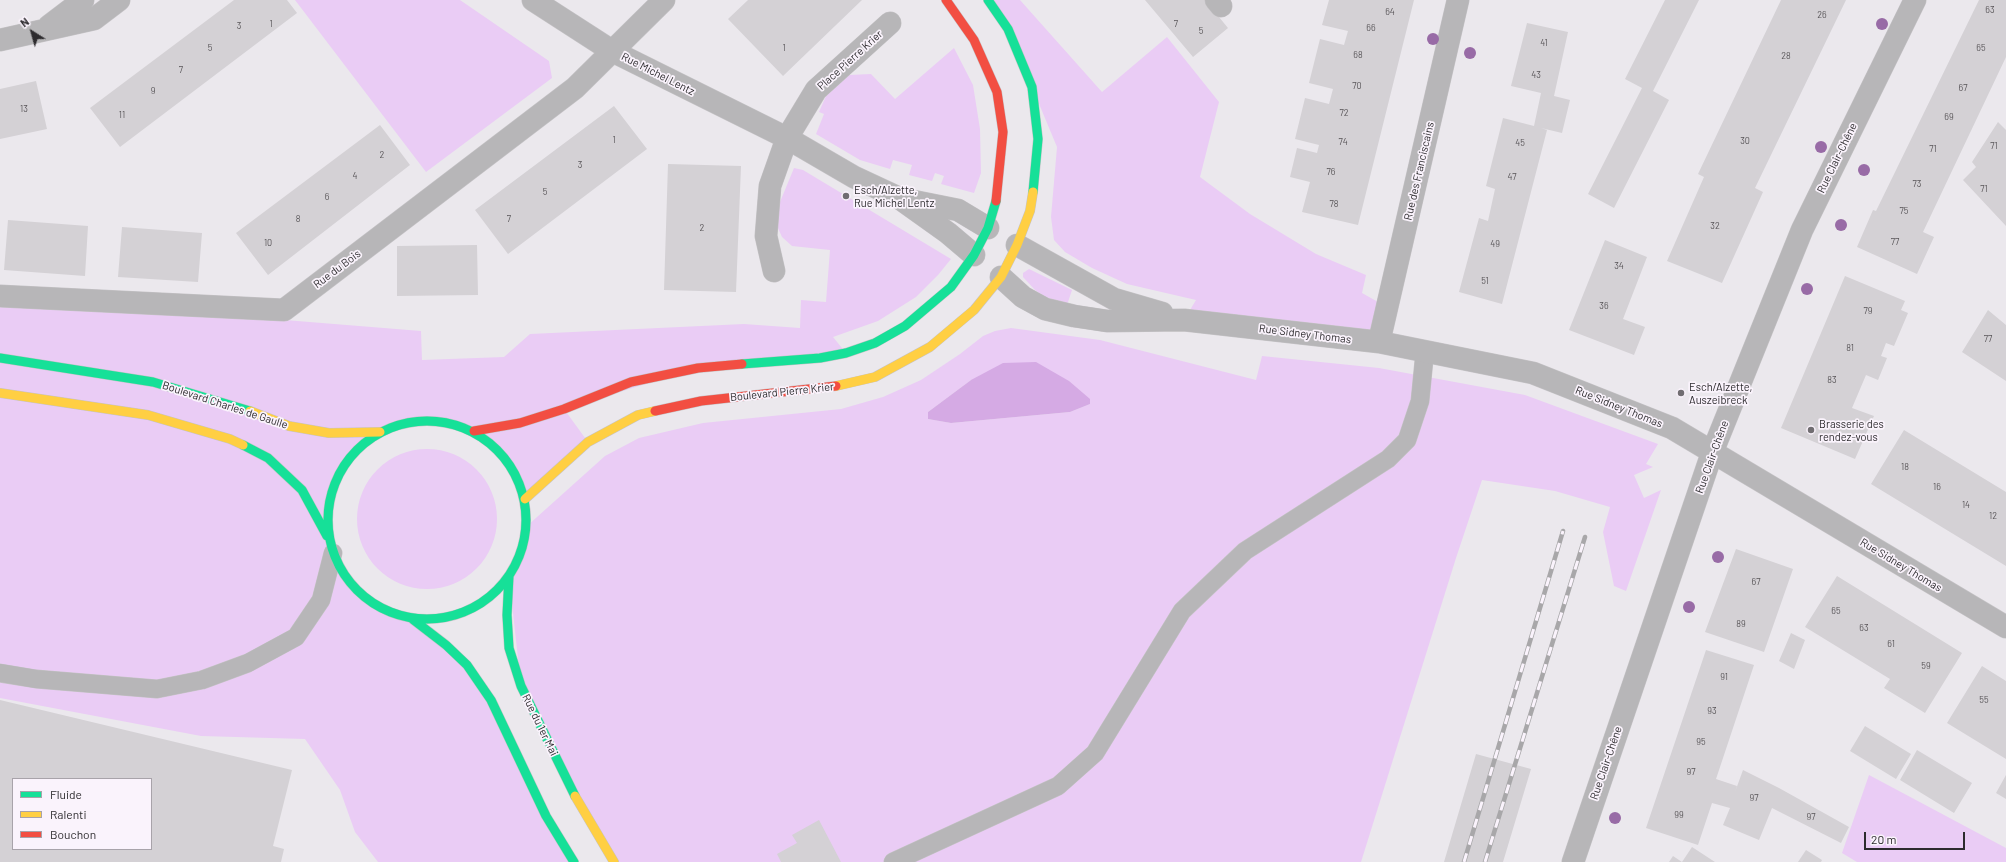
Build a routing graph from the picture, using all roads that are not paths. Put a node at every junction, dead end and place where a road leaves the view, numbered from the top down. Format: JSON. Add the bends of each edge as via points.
{"nodes":[{"id":1,"x":83,"y":0,"type":"edge"},
{"id":2,"x":119,"y":0,"type":"edge"},
{"id":3,"x":533,"y":0,"type":"edge"},
{"id":4,"x":664,"y":0,"type":"edge"},
{"id":5,"x":946,"y":0,"type":"edge"},
{"id":6,"x":988,"y":0,"type":"edge"},
{"id":7,"x":1458,"y":0,"type":"edge"},
{"id":8,"x":1915,"y":0,"type":"edge"},
{"id":9,"x":890,"y":23,"type":"dead end"},
{"id":10,"x":44,"y":30,"type":"junction"},
{"id":11,"x":0,"y":40,"type":"edge"},
{"id":12,"x":612,"y":51,"type":"junction"},
{"id":13,"x":787,"y":138,"type":"junction"},
{"id":14,"x":899,"y":198,"type":"junction"},
{"id":15,"x":991,"y":229,"type":"junction"},
{"id":16,"x":1014,"y":243,"type":"junction"},
{"id":17,"x":977,"y":257,"type":"junction"},
{"id":18,"x":774,"y":271,"type":"dead end"},
{"id":19,"x":998,"y":275,"type":"junction"},
{"id":20,"x":0,"y":296,"type":"edge"},
{"id":21,"x":1184,"y":320,"type":"junction"},
{"id":22,"x":1379,"y":342,"type":"junction"},
{"id":23,"x":1425,"y":350,"type":"junction"},
{"id":24,"x":0,"y":358,"type":"edge"},
{"id":25,"x":0,"y":393,"type":"edge"},
{"id":26,"x":474,"y":431,"type":"junction"},
{"id":27,"x":380,"y":432,"type":"junction"},
{"id":28,"x":1712,"y":453,"type":"junction"},
{"id":29,"x":525,"y":499,"type":"junction"},
{"id":30,"x":331,"y":547,"type":"junction"},
{"id":31,"x":509,"y":576,"type":"junction"},
{"id":32,"x":411,"y":618,"type":"junction"},
{"id":33,"x":2006,"y":627,"type":"edge"},
{"id":34,"x":0,"y":673,"type":"edge"},
{"id":35,"x":574,"y":862,"type":"edge"},
{"id":36,"x":614,"y":862,"type":"edge"},
{"id":37,"x":893,"y":862,"type":"edge"},
{"id":38,"x":1573,"y":862,"type":"edge"}],
"edges":[{"from":1,"to":10,"type":"street"},
{"from":2,"to":10,"type":"street","via":[[94,19]]},
{"from":3,"to":12,"type":"street","name":"Rue Michel Lentz"},
{"from":4,"to":12,"type":"street","name":"Rue du Bois"},
{"from":5,"to":15,"type":"main road","via":[[974,40],[997,92],[1003,132]]},
{"from":6,"to":16,"type":"main road","name":"Boulevard Pierre Krier","via":[[1008,29],[1032,87],[1038,139],[1030,211]]},
{"from":7,"to":22,"type":"street","name":"Rue des Franciscains"},
{"from":8,"to":28,"type":"street","name":"Rue Clair-Chêne","via":[[1802,230]]},
{"from":9,"to":13,"type":"street","name":"Place Pierre Krier","via":[[816,90]]},
{"from":10,"to":11,"type":"street"},
{"from":12,"to":13,"type":"street","name":"Rue Michel Lentz"},
{"from":12,"to":20,"type":"street","name":"Rue du Bois","via":[[575,88],[284,310]]},
{"from":13,"to":14,"type":"street","via":[[854,177]]},
{"from":13,"to":18,"type":"street","name":"Place Pierre Krier","via":[[770,186],[766,236]]},
{"from":14,"to":15,"type":"street","via":[[958,210]]},
{"from":14,"to":17,"type":"street"},
{"from":15,"to":17,"type":"main road"},
{"from":16,"to":19,"type":"main road","name":"Boulevard Pierre Krier"},
{"from":16,"to":21,"type":"street","name":"Rue Sidney Thomas","via":[[1114,299]]},
{"from":17,"to":26,"type":"main road","via":[[931,305],[905,326],[875,343],[846,353],[820,358],[698,368],[631,382],[564,409],[520,423]]},
{"from":19,"to":21,"type":"street","name":"Rue Sidney Thomas","via":[[1024,297],[1045,309],[1106,321]]},
{"from":19,"to":29,"type":"main road","name":"Boulevard Pierre Krier","via":[[974,310],[946,335],[930,347],[875,377],[830,388],[701,401],[638,415],[588,442]]},
{"from":21,"to":22,"type":"street","name":"Rue Sidney Thomas"},
{"from":22,"to":23,"type":"street","name":"Rue Sidney Thomas"},
{"from":23,"to":28,"type":"street","name":"Rue Sidney Thomas","via":[[1533,373],[1672,428]]},
{"from":23,"to":37,"type":"lane","via":[[1420,401],[1407,440],[1388,459],[1245,551],[1182,611],[1096,753],[1058,786]]},
{"from":24,"to":27,"type":"main road","name":"Boulevard Charles de Gaulle","via":[[153,382],[296,427],[329,433]]},
{"from":25,"to":30,"type":"main road","via":[[148,415],[230,439],[268,458],[302,490]]},
{"from":26,"to":27,"type":"main road","via":[[443,421],[410,421]]},
{"from":26,"to":29,"type":"main road","via":[[497,448],[515,471]]},
{"from":27,"to":30,"type":"main road","via":[[354,452],[336,478],[328,509]]},
{"from":28,"to":33,"type":"street","name":"Rue Sidney Thomas"},
{"from":28,"to":38,"type":"street","name":"Rue Clair-Chêne"},
{"from":29,"to":31,"type":"main road","via":[[527,526],[522,552]]},
{"from":30,"to":32,"type":"main road","via":[[348,581],[372,603],[391,613]]},
{"from":30,"to":34,"type":"lane","via":[[321,600],[296,637],[248,664],[202,680],[157,689],[44,680]]},
{"from":31,"to":32,"type":"main road","via":[[490,597],[466,612],[439,618]]},
{"from":31,"to":36,"type":"main road","name":"Rue du 1er Mai","via":[[506,615],[509,648],[521,686],[574,794]]},
{"from":32,"to":35,"type":"main road","via":[[446,645],[467,666],[491,700],[546,816]]}]}
